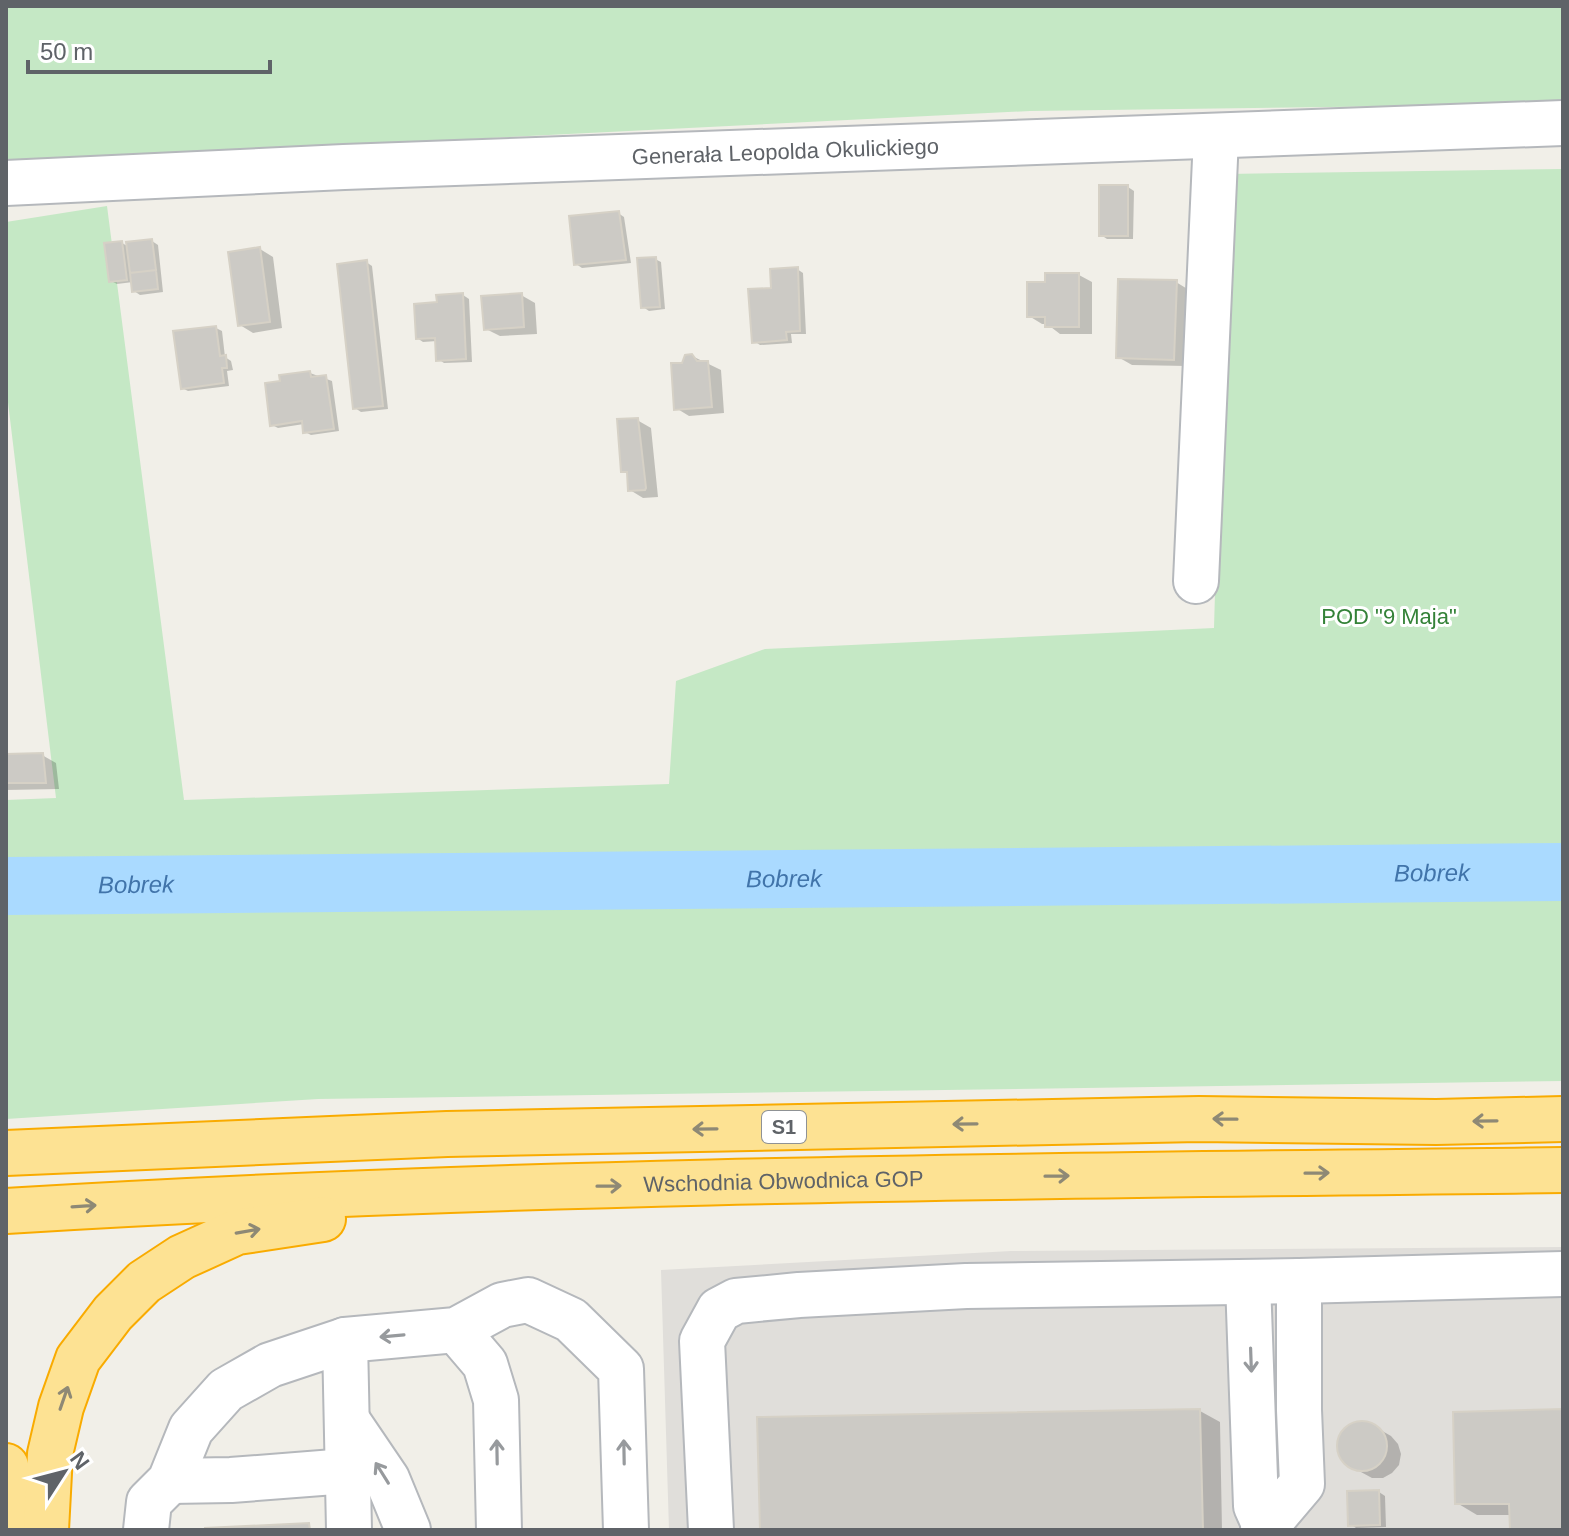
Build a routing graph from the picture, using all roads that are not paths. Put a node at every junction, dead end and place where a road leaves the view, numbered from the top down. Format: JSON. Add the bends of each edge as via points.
{"nodes":[{"id":1,"x":1563,"y":123,"type":"edge"},
{"id":2,"x":1216,"y":137,"type":"junction"},
{"id":3,"x":6,"y":183,"type":"edge"},
{"id":4,"x":1196,"y":581,"type":"dead end"},
{"id":5,"x":1563,"y":1119,"type":"edge"},
{"id":6,"x":6,"y":1153,"type":"edge"},
{"id":7,"x":1563,"y":1170,"type":"edge"},
{"id":8,"x":531,"y":1188,"type":"junction"},
{"id":9,"x":6,"y":1211,"type":"edge"},
{"id":10,"x":1563,"y":1274,"type":"edge"},
{"id":11,"x":1299,"y":1281,"type":"junction"},
{"id":12,"x":1248,"y":1282,"type":"junction"},
{"id":13,"x":456,"y":1330,"type":"junction"},
{"id":14,"x":345,"y":1340,"type":"junction"},
{"id":15,"x":347,"y":1420,"type":"junction"},
{"id":16,"x":6,"y":1466,"type":"edge"},
{"id":17,"x":347,"y":1471,"type":"junction"},
{"id":18,"x":170,"y":1481,"type":"junction"},
{"id":19,"x":1264,"y":1528,"type":"edge"},
{"id":20,"x":22,"y":1530,"type":"edge"},
{"id":21,"x":46,"y":1530,"type":"edge"},
{"id":22,"x":146,"y":1530,"type":"edge"},
{"id":23,"x":349,"y":1530,"type":"edge"},
{"id":24,"x":408,"y":1530,"type":"edge"},
{"id":25,"x":499,"y":1530,"type":"edge"},
{"id":26,"x":626,"y":1530,"type":"edge"},
{"id":27,"x":711,"y":1530,"type":"edge"}],
"edges":[{"from":1,"to":2,"type":"street","name":"Generała Leopolda Okulickiego"},
{"from":2,"to":3,"type":"street","name":"Generała Leopolda Okulickiego"},
{"from":2,"to":4,"type":"street"},
{"from":5,"to":6,"type":"highway","number":"S1","one_way":true,"via":[[1199,1119],[447,1134]]},
{"from":8,"to":7,"type":"highway","name":"Wschodnia Obwodnica GOP","one_way":true},
{"from":9,"to":8,"type":"highway","name":"Wschodnia Obwodnica GOP","one_way":true},
{"from":21,"to":8,"type":"highway","one_way":true,"via":[[50,1454],[78,1359],[144,1282],[182,1257],[237,1232]]},
{"from":10,"to":11,"type":"street"},
{"from":11,"to":12,"type":"street"},
{"from":11,"to":19,"type":"street","via":[[1302,1484]]},
{"from":12,"to":19,"type":"street","one_way":true,"via":[[1256,1506]]},
{"from":12,"to":27,"type":"street","via":[[966,1286],[736,1301],[719,1310],[702,1341]]},
{"from":13,"to":14,"type":"street","one_way":true},
{"from":25,"to":13,"type":"street","one_way":true,"via":[[496,1400],[485,1364]]},
{"from":26,"to":13,"type":"street","one_way":true,"via":[[621,1369],[571,1320],[528,1300],[502,1305]]},
{"from":14,"to":15,"type":"street"},
{"from":14,"to":18,"type":"street","via":[[270,1365],[226,1390],[191,1429]]},
{"from":15,"to":17,"type":"street"},
{"from":24,"to":15,"type":"street","one_way":true,"via":[[387,1479]]},
{"from":16,"to":20,"type":"highway"},
{"from":17,"to":18,"type":"street"},
{"from":17,"to":23,"type":"street"},
{"from":18,"to":22,"type":"street","via":[[149,1502]]}]}
